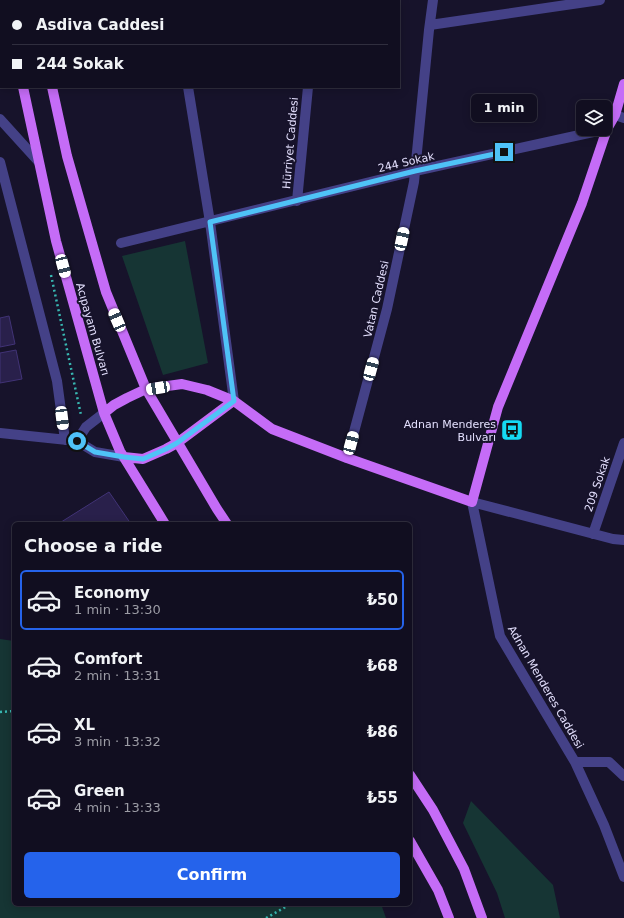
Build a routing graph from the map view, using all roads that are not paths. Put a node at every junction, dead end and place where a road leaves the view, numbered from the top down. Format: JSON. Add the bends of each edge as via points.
{"nodes":[{"id":1,"x":433,"y":0,"type":"edge"},
{"id":2,"x":600,"y":0,"type":"edge"},
{"id":3,"x":430,"y":25,"type":"junction"},
{"id":4,"x":624,"y":84,"type":"edge"},
{"id":5,"x":23,"y":88,"type":"edge"},
{"id":6,"x":52,"y":88,"type":"edge"},
{"id":7,"x":188,"y":88,"type":"edge"},
{"id":8,"x":308,"y":88,"type":"edge"},
{"id":9,"x":620,"y":117,"type":"edge"},
{"id":10,"x":0,"y":119,"type":"edge"},
{"id":11,"x":612,"y":125,"type":"edge"},
{"id":12,"x":576,"y":136,"type":"edge"},
{"id":13,"x":606,"y":136,"type":"edge"},
{"id":14,"x":38,"y":161,"type":"junction"},
{"id":15,"x":0,"y":162,"type":"edge"},
{"id":16,"x":415,"y":171,"type":"junction"},
{"id":17,"x":297,"y":201,"type":"junction"},
{"id":18,"x":210,"y":222,"type":"junction"},
{"id":19,"x":121,"y":243,"type":"dead end"},
{"id":20,"x":146,"y":389,"type":"junction"},
{"id":21,"x":233,"y":402,"type":"junction"},
{"id":22,"x":104,"y":413,"type":"junction"},
{"id":23,"x":0,"y":433,"type":"edge"},
{"id":24,"x":65,"y":440,"type":"junction"},
{"id":25,"x":77,"y":441,"type":"junction"},
{"id":26,"x":177,"y":443,"type":"junction"},
{"id":27,"x":624,"y":443,"type":"edge"},
{"id":28,"x":124,"y":457,"type":"junction"},
{"id":29,"x":347,"y":458,"type":"junction"},
{"id":30,"x":472,"y":502,"type":"junction"},
{"id":31,"x":164,"y":522,"type":"edge"},
{"id":32,"x":226,"y":522,"type":"edge"},
{"id":33,"x":593,"y":534,"type":"junction"},
{"id":34,"x":624,"y":540,"type":"edge"},
{"id":35,"x":575,"y":762,"type":"junction"},
{"id":36,"x":624,"y":776,"type":"edge"},
{"id":37,"x":412,"y":777,"type":"edge"},
{"id":38,"x":412,"y":844,"type":"edge"},
{"id":39,"x":624,"y":877,"type":"edge"},
{"id":40,"x":449,"y":918,"type":"edge"},
{"id":41,"x":482,"y":918,"type":"edge"}],
"edges":[{"from":1,"to":3,"type":"street","name":"Vatan Caddesi"},
{"from":2,"to":3,"type":"street"},
{"from":3,"to":16,"type":"street","name":"Vatan Caddesi"},
{"from":4,"to":9,"type":"main road"},
{"from":5,"to":14,"type":"main road","name":"Acıpayam Bulvarı"},
{"from":6,"to":20,"type":"main road","name":"Acıpayam Bulvarı","via":[[67,156],[106,292]]},
{"from":7,"to":18,"type":"street"},
{"from":8,"to":17,"type":"street","name":"Hürriyet Caddesi"},
{"from":9,"to":11,"type":"main road"},
{"from":10,"to":14,"type":"street"},
{"from":12,"to":16,"type":"street","name":"244 Sokak"},
{"from":13,"to":30,"type":"main road","via":[[582,203],[498,407]]},
{"from":14,"to":22,"type":"main road","name":"Acıpayam Bulvarı","via":[[56,241]]},
{"from":15,"to":24,"type":"street","via":[[57,381]]},
{"from":16,"to":17,"type":"street","name":"244 Sokak"},
{"from":16,"to":29,"type":"street","name":"Vatan Caddesi","via":[[386,309]]},
{"from":17,"to":18,"type":"street","name":"244 Sokak"},
{"from":18,"to":19,"type":"street","name":"244 Sokak"},
{"from":18,"to":21,"type":"street"},
{"from":20,"to":21,"type":"main road","via":[[182,384],[207,390]]},
{"from":20,"to":22,"type":"main road"},
{"from":20,"to":26,"type":"main road","name":"Acıpayam Bulvarı"},
{"from":21,"to":26,"type":"main road"},
{"from":21,"to":29,"type":"main road","via":[[272,429]]},
{"from":22,"to":25,"type":"street","via":[[86,427]]},
{"from":22,"to":28,"type":"main road","name":"Acıpayam Bulvarı"},
{"from":23,"to":24,"type":"street"},
{"from":24,"to":25,"type":"street"},
{"from":25,"to":28,"type":"street","via":[[95,452]]},
{"from":26,"to":28,"type":"main road","via":[[143,459]]},
{"from":26,"to":32,"type":"main road","name":"Acıpayam Bulvarı"},
{"from":27,"to":33,"type":"street","name":"209 Sokak"},
{"from":28,"to":31,"type":"main road","name":"Acıpayam Bulvarı"},
{"from":29,"to":30,"type":"main road"},
{"from":30,"to":33,"type":"street"},
{"from":30,"to":35,"type":"street","name":"Adnan Menderes Caddesi","via":[[500,636]]},
{"from":33,"to":34,"type":"street"},
{"from":35,"to":36,"type":"street","via":[[608,762]]},
{"from":35,"to":39,"type":"street","name":"Adnan Menderes Caddesi"},
{"from":37,"to":41,"type":"main road","via":[[464,868]]},
{"from":38,"to":40,"type":"main road","via":[[438,890]]}]}
